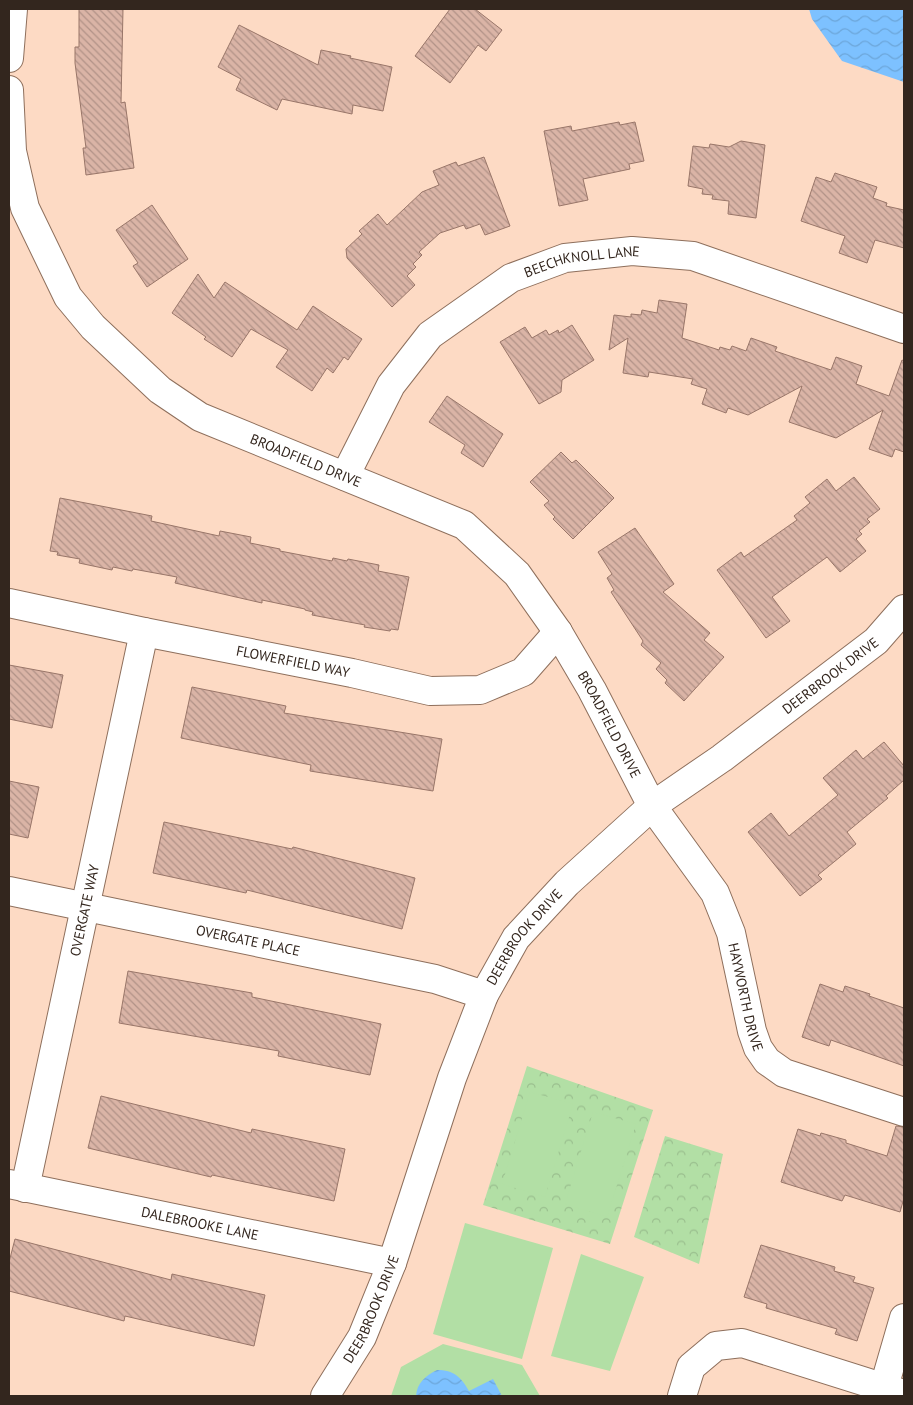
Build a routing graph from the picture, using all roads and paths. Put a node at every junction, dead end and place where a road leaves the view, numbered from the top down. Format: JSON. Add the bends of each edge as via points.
{"nodes":[{"id":1,"x":13,"y":9,"type":"edge"},
{"id":2,"x":9,"y":58,"type":"edge"},
{"id":3,"x":9,"y":90,"type":"edge"},
{"id":4,"x":17,"y":211,"type":"edge"},
{"id":5,"x":904,"y":328,"type":"edge"},
{"id":6,"x":346,"y":476,"type":"junction"},
{"id":7,"x":9,"y":603,"type":"edge"},
{"id":8,"x":904,"y":609,"type":"edge"},
{"id":9,"x":144,"y":632,"type":"junction"},
{"id":10,"x":558,"y":632,"type":"junction"},
{"id":11,"x":652,"y":806,"type":"junction"},
{"id":12,"x":9,"y":891,"type":"edge"},
{"id":13,"x":84,"y":907,"type":"junction"},
{"id":14,"x":484,"y":995,"type":"junction"},
{"id":15,"x":904,"y":1112,"type":"edge"},
{"id":16,"x":17,"y":1186,"type":"edge"},
{"id":17,"x":392,"y":1263,"type":"junction"},
{"id":18,"x":904,"y":1318,"type":"edge"},
{"id":19,"x":894,"y":1391,"type":"edge"},
{"id":20,"x":325,"y":1396,"type":"edge"},
{"id":21,"x":682,"y":1396,"type":"edge"}],
"edges":[{"from":1,"to":2,"type":"street"},
{"from":3,"to":4,"type":"street","name":"BROADFIELD DRIVE"},
{"from":4,"to":6,"type":"street","name":"BROADFIELD DRIVE","via":[[68,297],[93,327],[160,390],[200,416]]},
{"from":5,"to":6,"type":"street","name":"BEECHKNOLL LANE","via":[[693,256],[632,251],[565,258],[511,278],[430,335],[391,385]]},
{"from":6,"to":10,"type":"street","name":"BROADFIELD DRIVE","via":[[464,525],[517,574]]},
{"from":7,"to":9,"type":"street","name":"FLOWERFIELD WAY"},
{"from":8,"to":11,"type":"street","name":"DEERBROOK DRIVE","via":[[876,641],[722,758]]},
{"from":9,"to":10,"type":"street","name":"FLOWERFIELD WAY","via":[[430,691],[480,690],[523,672]]},
{"from":9,"to":13,"type":"street","name":"OVERGATE WAY"},
{"from":10,"to":11,"type":"street","name":"BROADFIELD DRIVE"},
{"from":11,"to":14,"type":"street","name":"DEERBROOK DRIVE","via":[[568,883],[516,938]]},
{"from":11,"to":15,"type":"street","name":"HAYWORTH DRIVE","via":[[714,892],[730,932],[752,1031],[767,1061],[784,1073]]},
{"from":12,"to":13,"type":"street","name":"OVERGATE PLACE"},
{"from":13,"to":14,"type":"street","name":"OVERGATE PLACE","via":[[436,979]]},
{"from":13,"to":16,"type":"street","name":"OVERGATE WAY"},
{"from":14,"to":17,"type":"street","name":"DEERBROOK DRIVE","via":[[452,1078]]},
{"from":16,"to":17,"type":"street","name":"DALEBROOKE LANE"},
{"from":17,"to":20,"type":"street","name":"DEERBROOK DRIVE","via":[[362,1337]]},
{"from":18,"to":19,"type":"street"},
{"from":19,"to":21,"type":"street","via":[[742,1343],[716,1346],[691,1367]]}]}
